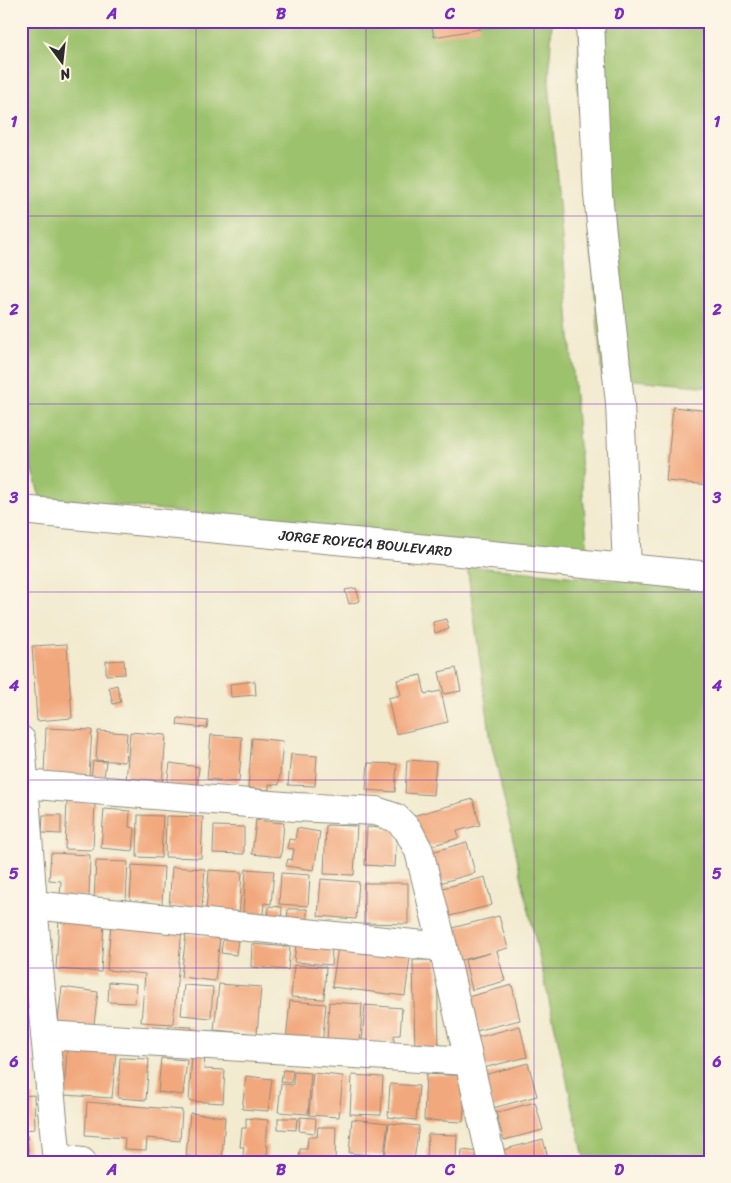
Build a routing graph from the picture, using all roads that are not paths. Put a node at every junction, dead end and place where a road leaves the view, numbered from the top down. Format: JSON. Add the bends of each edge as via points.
{"nodes":[{"id":1,"x":590,"y":21,"type":"edge"},
{"id":2,"x":21,"y":510,"type":"edge"},
{"id":3,"x":627,"y":568,"type":"junction"},
{"id":4,"x":710,"y":576,"type":"edge"},
{"id":5,"x":21,"y":740,"type":"edge"},
{"id":6,"x":24,"y":784,"type":"junction"},
{"id":7,"x":32,"y":904,"type":"junction"},
{"id":8,"x":443,"y":947,"type":"junction"},
{"id":9,"x":44,"y":1035,"type":"junction"},
{"id":10,"x":468,"y":1060,"type":"junction"},
{"id":11,"x":65,"y":1161,"type":"edge"},
{"id":12,"x":492,"y":1162,"type":"edge"}],
"edges":[{"from":1,"to":3,"type":"street","via":[[598,195],[620,403]]},
{"from":2,"to":3,"type":"street","name":"JORGE ROYECA BOULEVARD"},
{"from":3,"to":4,"type":"street","name":"JORGE ROYECA BOULEVARD"},
{"from":5,"to":6,"type":"street"},
{"from":6,"to":7,"type":"street"},
{"from":6,"to":8,"type":"street","via":[[376,811],[396,818],[408,830],[419,851]]},
{"from":7,"to":8,"type":"street"},
{"from":7,"to":9,"type":"street"},
{"from":8,"to":10,"type":"street"},
{"from":9,"to":10,"type":"street"},
{"from":9,"to":11,"type":"street"},
{"from":10,"to":12,"type":"street"}]}
